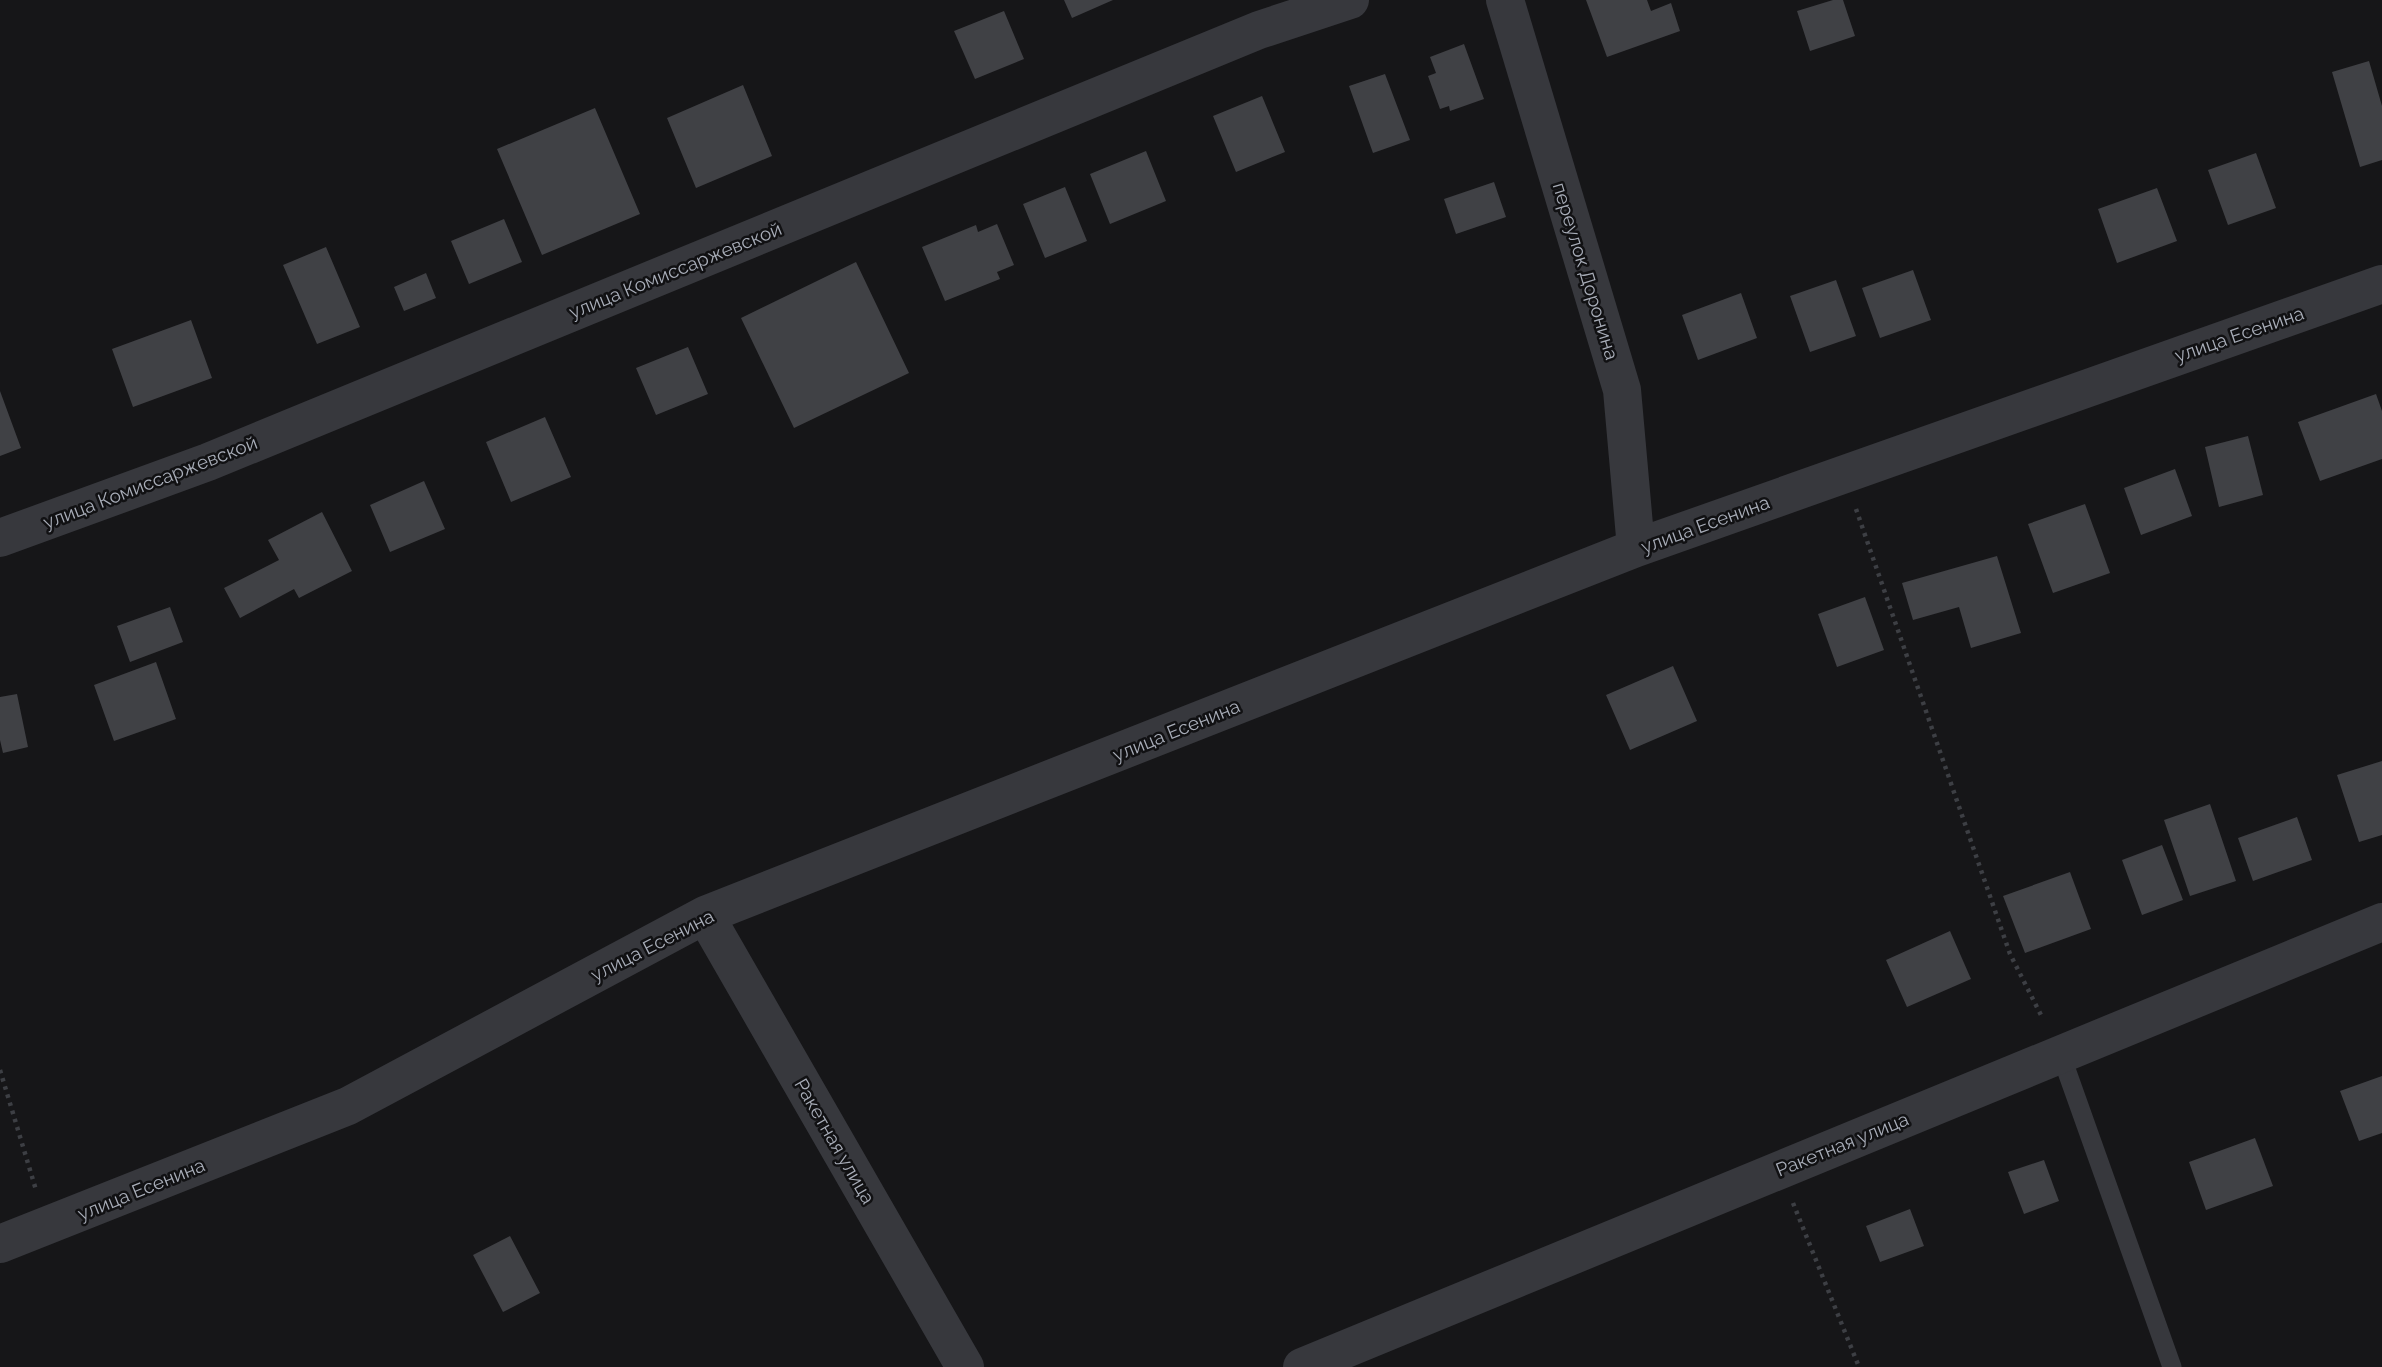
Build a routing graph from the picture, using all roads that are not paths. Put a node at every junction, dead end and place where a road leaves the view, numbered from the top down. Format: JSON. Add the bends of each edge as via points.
{"nodes":[{"id":1,"x":1350,"y":0,"type":"edge"},
{"id":2,"x":1505,"y":0,"type":"edge"},
{"id":3,"x":1251,"y":15,"type":"edge"},
{"id":4,"x":2382,"y":284,"type":"edge"},
{"id":5,"x":0,"y":538,"type":"edge"},
{"id":6,"x":1636,"y":548,"type":"junction"},
{"id":7,"x":705,"y":915,"type":"junction"},
{"id":8,"x":2382,"y":922,"type":"edge"},
{"id":9,"x":2061,"y":1055,"type":"junction"},
{"id":10,"x":0,"y":1244,"type":"edge"},
{"id":11,"x":965,"y":1367,"type":"edge"},
{"id":12,"x":1302,"y":1367,"type":"edge"},
{"id":13,"x":2172,"y":1367,"type":"edge"}],
"edges":[{"from":1,"to":3,"type":"street","name":"улица Комиссаржевской"},
{"from":2,"to":6,"type":"street","name":"переулок Доронина","via":[[1622,390]]},
{"from":3,"to":5,"type":"street","name":"улица Комиссаржевской","via":[[208,462]]},
{"from":4,"to":6,"type":"street","name":"улица Есенина"},
{"from":6,"to":7,"type":"street","name":"улица Есенина"},
{"from":7,"to":10,"type":"street","name":"улица Есенина","via":[[348,1106]]},
{"from":7,"to":11,"type":"street","name":"Ракетная улица"},
{"from":8,"to":9,"type":"street","name":"Ракетная улица"},
{"from":9,"to":12,"type":"street","name":"Ракетная улица"},
{"from":9,"to":13,"type":"lane"}]}
